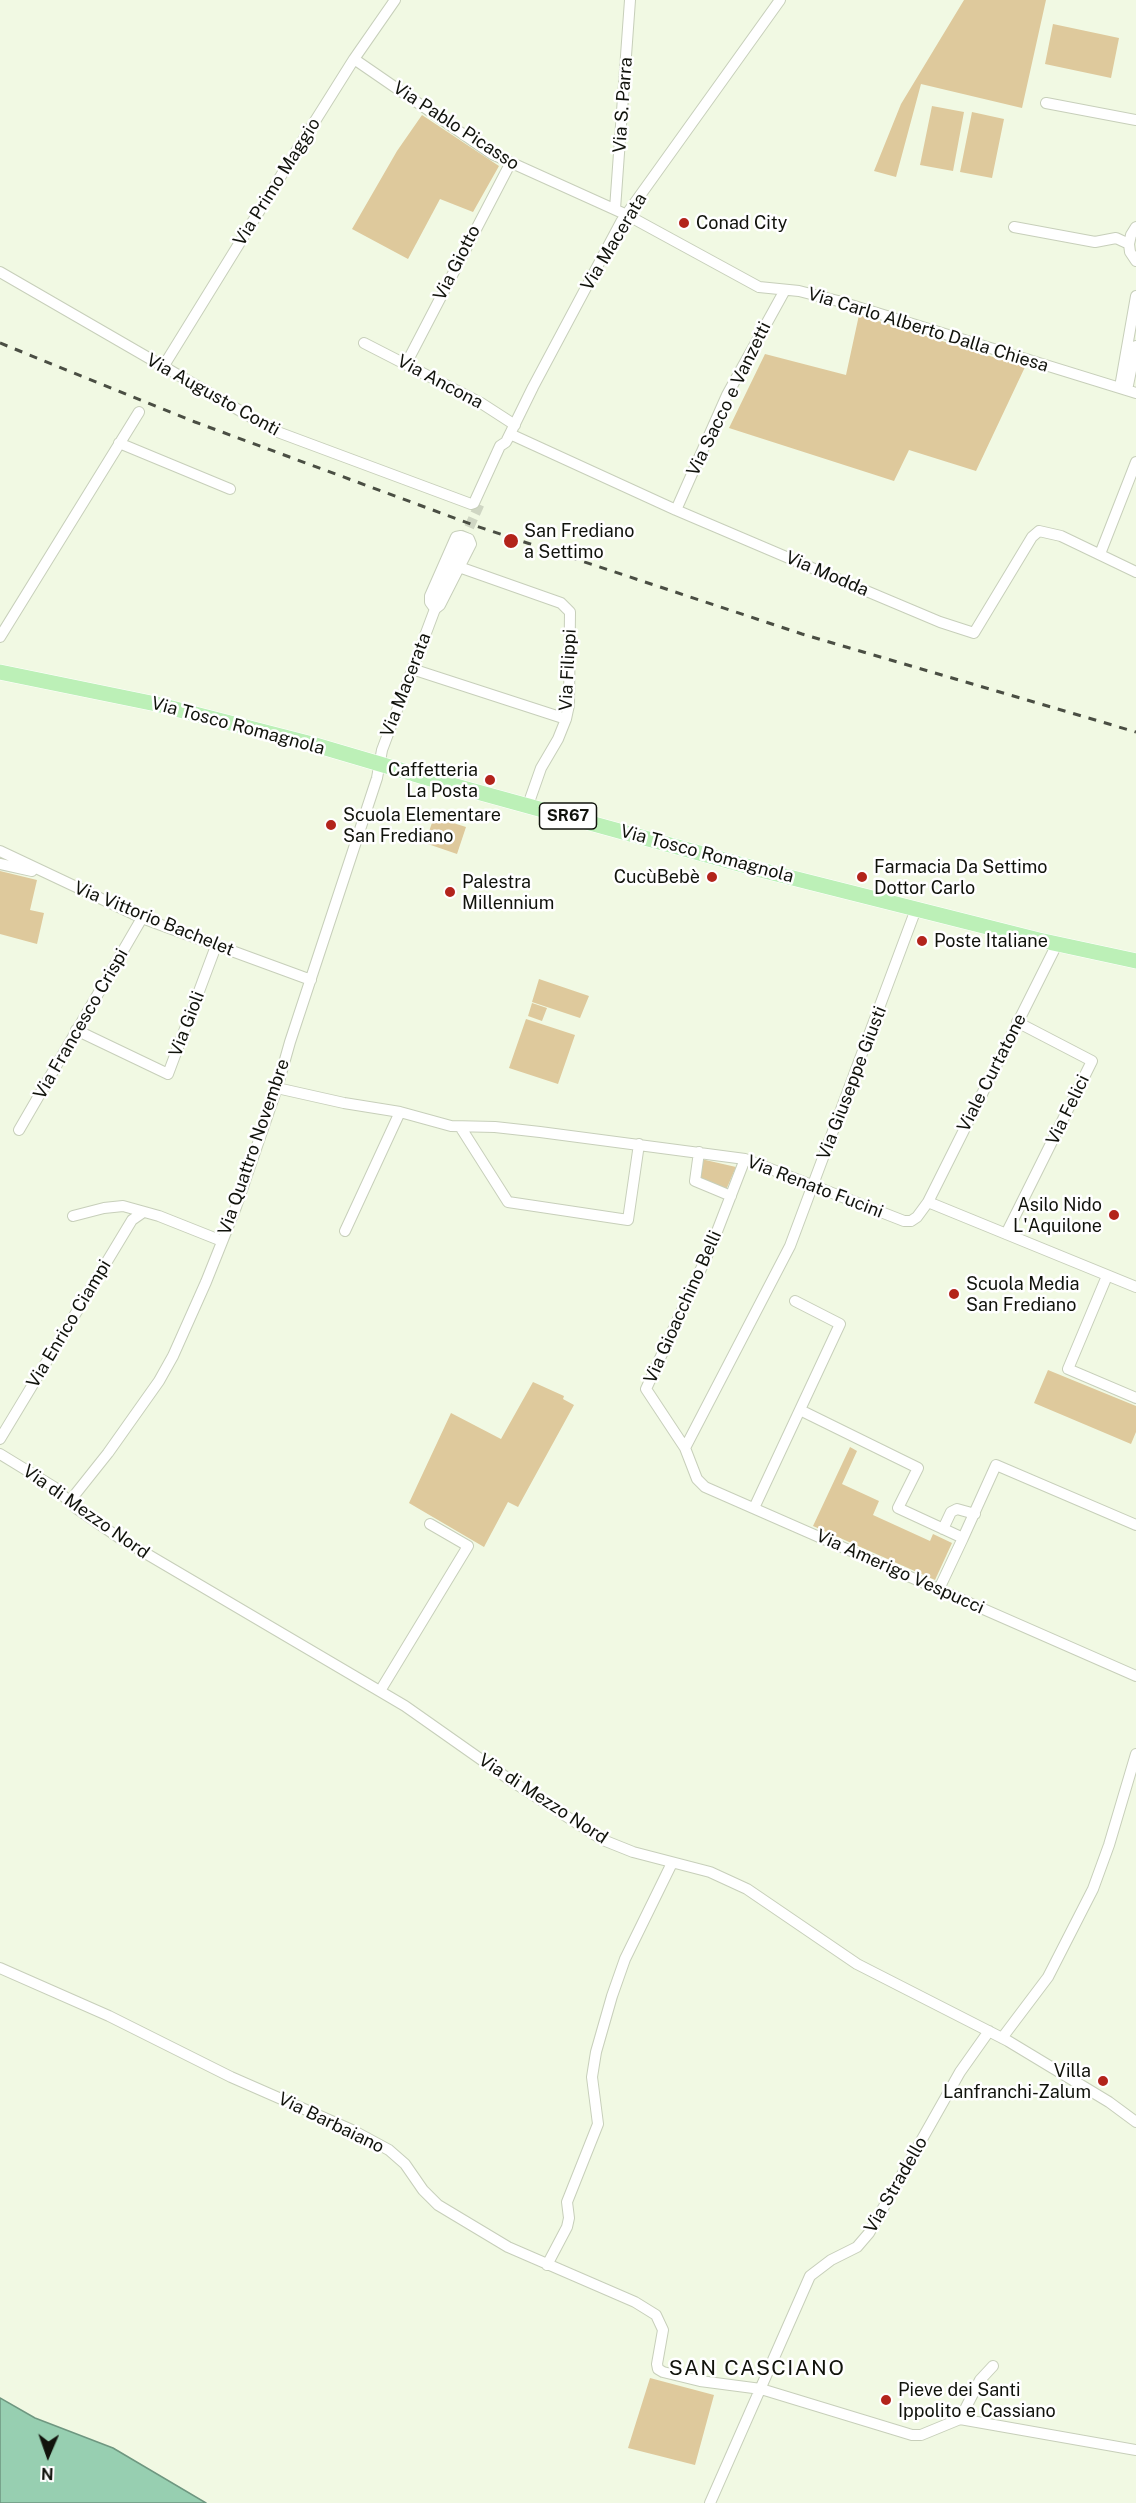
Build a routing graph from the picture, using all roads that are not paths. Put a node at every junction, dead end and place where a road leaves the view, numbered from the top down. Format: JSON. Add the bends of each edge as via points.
{"nodes":[{"id":1,"x":395,"y":0,"type":"edge"},
{"id":2,"x":630,"y":0,"type":"edge"},
{"id":3,"x":780,"y":0,"type":"edge"},
{"id":4,"x":354,"y":59,"type":"junction"},
{"id":5,"x":1046,"y":103,"type":"dead end"},
{"id":6,"x":1136,"y":120,"type":"edge"},
{"id":7,"x":510,"y":164,"type":"junction"},
{"id":8,"x":615,"y":209,"type":"junction"},
{"id":9,"x":627,"y":215,"type":"junction"},
{"id":10,"x":1136,"y":226,"type":"edge"},
{"id":11,"x":1014,"y":227,"type":"dead end"},
{"id":12,"x":1129,"y":244,"type":"junction"},
{"id":13,"x":1136,"y":261,"type":"edge"},
{"id":14,"x":0,"y":272,"type":"edge"},
{"id":15,"x":785,"y":290,"type":"junction"},
{"id":16,"x":1136,"y":296,"type":"edge"},
{"id":17,"x":364,"y":343,"type":"dead end"},
{"id":18,"x":1136,"y":346,"type":"edge"},
{"id":19,"x":406,"y":364,"type":"junction"},
{"id":20,"x":163,"y":367,"type":"junction"},
{"id":21,"x":1127,"y":390,"type":"edge"},
{"id":22,"x":139,"y":412,"type":"dead end"},
{"id":23,"x":510,"y":434,"type":"junction"},
{"id":24,"x":119,"y":443,"type":"junction"},
{"id":25,"x":1136,"y":462,"type":"edge"},
{"id":26,"x":230,"y":489,"type":"dead end"},
{"id":27,"x":476,"y":504,"type":"joint"},
{"id":28,"x":676,"y":510,"type":"junction"},
{"id":29,"x":463,"y":542,"type":"tunnel mouth"},
{"id":30,"x":1100,"y":554,"type":"junction"},
{"id":31,"x":459,"y":567,"type":"junction"},
{"id":32,"x":1136,"y":572,"type":"edge"},
{"id":33,"x":435,"y":609,"type":"junction"},
{"id":34,"x":0,"y":637,"type":"edge"},
{"id":35,"x":412,"y":669,"type":"junction"},
{"id":36,"x":0,"y":672,"type":"edge"},
{"id":37,"x":566,"y":719,"type":"junction"},
{"id":38,"x":378,"y":764,"type":"junction"},
{"id":39,"x":528,"y":805,"type":"junction"},
{"id":40,"x":0,"y":851,"type":"edge"},
{"id":41,"x":0,"y":864,"type":"edge"},
{"id":42,"x":42,"y":872,"type":"junction"},
{"id":43,"x":916,"y":909,"type":"junction"},
{"id":44,"x":142,"y":918,"type":"junction"},
{"id":45,"x":1057,"y":944,"type":"junction"},
{"id":46,"x":216,"y":946,"type":"junction"},
{"id":47,"x":1136,"y":961,"type":"edge"},
{"id":48,"x":311,"y":980,"type":"junction"},
{"id":49,"x":1017,"y":1022,"type":"junction"},
{"id":50,"x":76,"y":1030,"type":"junction"},
{"id":51,"x":277,"y":1088,"type":"junction"},
{"id":52,"x":400,"y":1112,"type":"junction"},
{"id":53,"x":461,"y":1128,"type":"junction"},
{"id":54,"x":19,"y":1130,"type":"dead end"},
{"id":55,"x":639,"y":1144,"type":"junction"},
{"id":56,"x":699,"y":1152,"type":"junction"},
{"id":57,"x":745,"y":1159,"type":"junction"},
{"id":58,"x":813,"y":1186,"type":"junction"},
{"id":59,"x":731,"y":1196,"type":"junction"},
{"id":60,"x":928,"y":1202,"type":"junction"},
{"id":61,"x":142,"y":1213,"type":"junction"},
{"id":62,"x":73,"y":1216,"type":"dead end"},
{"id":63,"x":345,"y":1231,"type":"dead end"},
{"id":64,"x":1006,"y":1234,"type":"junction"},
{"id":65,"x":222,"y":1241,"type":"junction"},
{"id":66,"x":1107,"y":1276,"type":"junction"},
{"id":67,"x":1136,"y":1287,"type":"edge"},
{"id":68,"x":795,"y":1301,"type":"dead end"},
{"id":69,"x":1136,"y":1398,"type":"edge"},
{"id":70,"x":800,"y":1410,"type":"junction"},
{"id":71,"x":0,"y":1439,"type":"edge"},
{"id":72,"x":684,"y":1448,"type":"junction"},
{"id":73,"x":0,"y":1454,"type":"edge"},
{"id":74,"x":69,"y":1502,"type":"junction"},
{"id":75,"x":754,"y":1508,"type":"junction"},
{"id":76,"x":975,"y":1514,"type":"junction"},
{"id":77,"x":430,"y":1524,"type":"dead end"},
{"id":78,"x":1136,"y":1525,"type":"edge"},
{"id":79,"x":943,"y":1529,"type":"junction"},
{"id":80,"x":963,"y":1538,"type":"junction"},
{"id":81,"x":939,"y":1589,"type":"junction"},
{"id":82,"x":1136,"y":1676,"type":"edge"},
{"id":83,"x":380,"y":1691,"type":"junction"},
{"id":84,"x":1136,"y":1754,"type":"edge"},
{"id":85,"x":672,"y":1863,"type":"junction"},
{"id":86,"x":0,"y":1968,"type":"edge"},
{"id":87,"x":988,"y":2031,"type":"junction"},
{"id":88,"x":1002,"y":2038,"type":"junction"},
{"id":89,"x":1136,"y":2122,"type":"edge"},
{"id":90,"x":547,"y":2265,"type":"junction"},
{"id":91,"x":993,"y":2366,"type":"dead end"},
{"id":92,"x":761,"y":2389,"type":"junction"},
{"id":93,"x":960,"y":2419,"type":"junction"},
{"id":94,"x":1136,"y":2450,"type":"edge"},
{"id":95,"x":710,"y":2503,"type":"edge"}],
"edges":[{"from":1,"to":4,"type":"street","name":"Via Primo Maggio"},
{"from":2,"to":8,"type":"street","name":"Via S. Parra"},
{"from":3,"to":9,"type":"street","name":"Via Macerata"},
{"from":4,"to":7,"type":"street","name":"Via Pablo Picasso"},
{"from":4,"to":20,"type":"street","name":"Via Primo Maggio"},
{"from":5,"to":6,"type":"street"},
{"from":7,"to":8,"type":"street","name":"Via Pablo Picasso"},
{"from":7,"to":19,"type":"street","name":"Via Giotto"},
{"from":8,"to":9,"type":"street","name":"Via Pablo Picasso"},
{"from":9,"to":15,"type":"street","name":"Via Carlo Alberto Dalla Chiesa","via":[[759,287]]},
{"from":9,"to":23,"type":"street","name":"Via Macerata"},
{"from":10,"to":12,"type":"street"},
{"from":11,"to":12,"type":"street","via":[[1095,242],[1116,238]]},
{"from":12,"to":13,"type":"street"},
{"from":14,"to":20,"type":"street","name":"Via Augusto Conti"},
{"from":15,"to":21,"type":"street","name":"Via Carlo Alberto Dalla Chiesa","via":[[838,301]]},
{"from":15,"to":28,"type":"street","name":"Via Sacco e Vanzetti","via":[[727,395]]},
{"from":16,"to":21,"type":"street"},
{"from":17,"to":19,"type":"street","name":"Via Ancona"},
{"from":18,"to":21,"type":"street"},
{"from":19,"to":23,"type":"street","name":"Via Ancona","via":[[481,403]]},
{"from":20,"to":27,"type":"street","name":"Via Augusto Conti","via":[[274,431]]},
{"from":22,"to":24,"type":"street"},
{"from":23,"to":27,"type":"street","name":"Via Macerata"},
{"from":23,"to":28,"type":"street","name":"Via Modda"},
{"from":24,"to":26,"type":"street"},
{"from":24,"to":34,"type":"street"},
{"from":25,"to":30,"type":"street"},
{"from":28,"to":30,"type":"street","name":"Via Modda","via":[[974,633],[1037,532],[1061,536]]},
{"from":29,"to":33,"type":"street","name":"Via Macerata","via":[[438,593]]},
{"from":30,"to":32,"type":"street","name":"Via Modda"},
{"from":31,"to":33,"type":"street"},
{"from":31,"to":33,"type":"street","via":[[471,544],[461,536],[456,537],[430,596]]},
{"from":31,"to":37,"type":"street","name":"Via Filippi","via":[[561,603],[570,612]]},
{"from":33,"to":35,"type":"street","name":"Via Macerata"},
{"from":35,"to":37,"type":"street"},
{"from":35,"to":38,"type":"street","name":"Via Macerata"},
{"from":36,"to":38,"type":"main road","name":"Via Tosco Romagnola","number":"SR67","via":[[156,704]]},
{"from":37,"to":39,"type":"street","name":"Via Filippi","via":[[541,768]]},
{"from":38,"to":39,"type":"main road","name":"Via Tosco Romagnola","number":"SR67"},
{"from":38,"to":48,"type":"street","name":"Via Quattro Novembre","via":[[374,790]]},
{"from":39,"to":43,"type":"main road","name":"Via Tosco Romagnola","number":"SR67"},
{"from":40,"to":42,"type":"street","name":"Via Vittorio Bachelet"},
{"from":41,"to":42,"type":"street"},
{"from":42,"to":44,"type":"street","name":"Via Vittorio Bachelet"},
{"from":43,"to":45,"type":"main road","name":"Via Tosco Romagnola","number":"SR67"},
{"from":43,"to":58,"type":"street","name":"Via Giuseppe Giusti"},
{"from":44,"to":46,"type":"street","name":"Via Vittorio Bachelet"},
{"from":44,"to":50,"type":"street","name":"Via Francesco Crispi"},
{"from":45,"to":47,"type":"main road","name":"Via Tosco Romagnola","number":"SR67"},
{"from":45,"to":49,"type":"street","name":"Viale Curtatone"},
{"from":46,"to":48,"type":"street","name":"Via Vittorio Bachelet"},
{"from":46,"to":50,"type":"street","name":"Via Gioli","via":[[168,1074]]},
{"from":48,"to":51,"type":"street","name":"Via Quattro Novembre"},
{"from":49,"to":60,"type":"street","name":"Viale Curtatone"},
{"from":49,"to":64,"type":"street","name":"Via Felici","via":[[1092,1061]]},
{"from":50,"to":54,"type":"street","name":"Via Francesco Crispi"},
{"from":51,"to":52,"type":"street","name":"Via Renato Fucini"},
{"from":51,"to":65,"type":"street","name":"Via Quattro Novembre"},
{"from":52,"to":53,"type":"street","name":"Via Renato Fucini"},
{"from":52,"to":63,"type":"street"},
{"from":53,"to":55,"type":"street","name":"Via Renato Fucini","via":[[495,1127]]},
{"from":53,"to":55,"type":"street","via":[[508,1202],[628,1220]]},
{"from":55,"to":56,"type":"street","name":"Via Renato Fucini"},
{"from":56,"to":57,"type":"street","name":"Via Renato Fucini"},
{"from":56,"to":59,"type":"street","via":[[695,1181]]},
{"from":57,"to":58,"type":"street","name":"Via Renato Fucini"},
{"from":57,"to":59,"type":"street","name":"Via Gioacchino Belli"},
{"from":58,"to":60,"type":"street","name":"Via Renato Fucini","via":[[907,1221],[916,1217]]},
{"from":58,"to":72,"type":"street","name":"Via Giuseppe Giusti","via":[[790,1246]]},
{"from":59,"to":72,"type":"street","name":"Via Gioacchino Belli","via":[[646,1389]]},
{"from":60,"to":64,"type":"street"},
{"from":61,"to":62,"type":"street","via":[[117,1206]]},
{"from":61,"to":65,"type":"street"},
{"from":61,"to":71,"type":"street","name":"Via Enrico Ciampi","via":[[132,1220]]},
{"from":64,"to":66,"type":"street"},
{"from":65,"to":74,"type":"street","name":"Via Quattro Novembre","via":[[188,1325],[159,1381]]},
{"from":66,"to":67,"type":"street"},
{"from":66,"to":69,"type":"street","via":[[1068,1369]]},
{"from":68,"to":70,"type":"street","via":[[840,1324]]},
{"from":70,"to":75,"type":"street"},
{"from":70,"to":79,"type":"street","via":[[918,1468],[898,1508]]},
{"from":72,"to":75,"type":"street","name":"Via Amerigo Vespucci","via":[[701,1484]]},
{"from":73,"to":74,"type":"street","name":"Via di Mezzo Nord","via":[[54,1487]]},
{"from":74,"to":83,"type":"street","name":"Via di Mezzo Nord","via":[[156,1560]]},
{"from":75,"to":81,"type":"street","name":"Via Amerigo Vespucci"},
{"from":76,"to":78,"type":"street","via":[[996,1465]]},
{"from":76,"to":79,"type":"street","via":[[957,1509],[951,1512]]},
{"from":76,"to":80,"type":"street"},
{"from":77,"to":83,"type":"street","via":[[468,1546]]},
{"from":79,"to":80,"type":"street"},
{"from":80,"to":81,"type":"street"},
{"from":81,"to":82,"type":"street","name":"Via Amerigo Vespucci"},
{"from":83,"to":85,"type":"street","name":"Via di Mezzo Nord","via":[[603,1840]]},
{"from":84,"to":88,"type":"street","via":[[1093,1889],[1048,1977]]},
{"from":85,"to":87,"type":"street","name":"Via di Mezzo Nord","via":[[710,1872],[747,1889],[857,1964]]},
{"from":85,"to":90,"type":"street","via":[[625,1959],[612,1996],[592,2077],[598,2124],[567,2202],[567,2227]]},
{"from":86,"to":90,"type":"street","name":"Via Barbaiano","via":[[352,2130],[400,2159],[438,2205],[508,2247]]},
{"from":87,"to":88,"type":"street","name":"Via di Mezzo Nord"},
{"from":87,"to":92,"type":"street","name":"Via Stradello","via":[[960,2072],[870,2233],[857,2247],[810,2276]]},
{"from":88,"to":89,"type":"street","name":"Via di Mezzo Nord"},
{"from":90,"to":92,"type":"street","name":"Via Barbaiano","via":[[656,2315],[663,2330],[657,2364],[660,2371]]},
{"from":91,"to":93,"type":"street","via":[[980,2380]]},
{"from":92,"to":93,"type":"street","name":"Via Barbaiano","via":[[912,2435],[929,2433]]},
{"from":92,"to":95,"type":"street"},
{"from":93,"to":94,"type":"street"}]}
